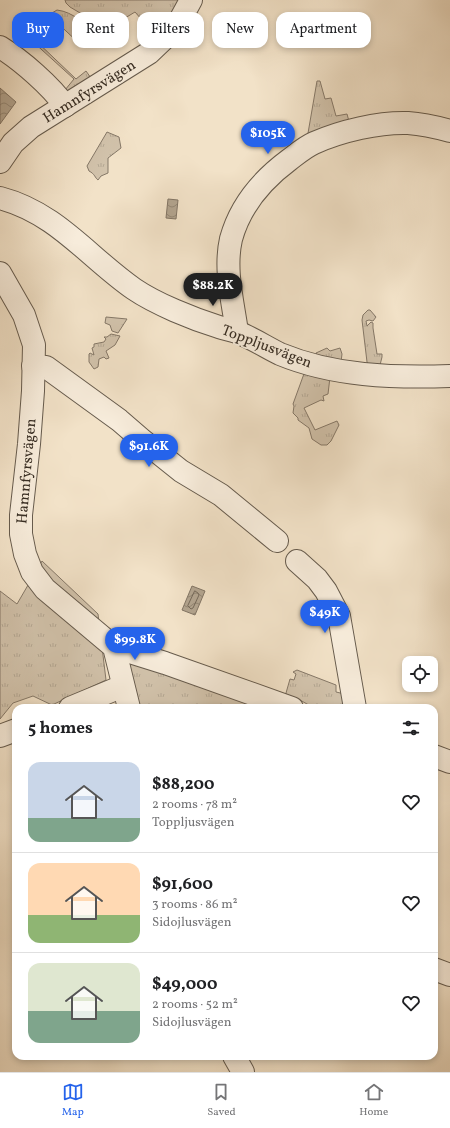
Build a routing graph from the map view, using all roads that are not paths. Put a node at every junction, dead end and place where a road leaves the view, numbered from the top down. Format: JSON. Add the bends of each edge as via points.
{"nodes":[{"id":1,"x":191,"y":0,"type":"edge"},
{"id":2,"x":0,"y":47,"type":"edge"},
{"id":3,"x":65,"y":106,"type":"junction"},
{"id":4,"x":450,"y":131,"type":"edge"},
{"id":5,"x":0,"y":162,"type":"edge"},
{"id":6,"x":0,"y":198,"type":"edge"},
{"id":7,"x":0,"y":274,"type":"edge"},
{"id":8,"x":237,"y":332,"type":"junction"},
{"id":9,"x":34,"y":366,"type":"junction"},
{"id":10,"x":450,"y":376,"type":"edge"},
{"id":11,"x":277,"y":541,"type":"dead end"},
{"id":12,"x":297,"y":561,"type":"dead end"},
{"id":13,"x":114,"y":647,"type":"junction"},
{"id":14,"x":123,"y":686,"type":"junction"},
{"id":15,"x":80,"y":704,"type":"edge"},
{"id":16,"x":128,"y":704,"type":"edge"},
{"id":17,"x":281,"y":704,"type":"edge"},
{"id":18,"x":354,"y":704,"type":"edge"},
{"id":19,"x":12,"y":732,"type":"edge"},
{"id":20,"x":0,"y":736,"type":"edge"},
{"id":21,"x":438,"y":758,"type":"edge"},
{"id":22,"x":450,"y":762,"type":"edge"},
{"id":23,"x":438,"y":970,"type":"edge"},
{"id":24,"x":450,"y":975,"type":"edge"},
{"id":25,"x":236,"y":1060,"type":"edge"},
{"id":26,"x":242,"y":1072,"type":"edge"}],
"edges":[{"from":1,"to":3,"type":"street","name":"Hamnfyrsvägen","via":[[179,22],[153,49]]},
{"from":2,"to":3,"type":"street","via":[[57,95]]},
{"from":3,"to":5,"type":"street","name":"Hamnfyrsvägen","via":[[22,133]]},
{"from":4,"to":8,"type":"street","via":[[408,123],[371,126],[314,144],[272,174],[246,204],[231,240],[229,274]]},
{"from":6,"to":8,"type":"street","name":"Toppljusvägen","via":[[29,208],[60,227],[134,289],[189,316]]},
{"from":7,"to":9,"type":"street","name":"Hamnfyrsvägen","via":[[24,316],[34,345]]},
{"from":8,"to":10,"type":"street","name":"Toppljusvägen","via":[[280,354],[342,372]]},
{"from":9,"to":11,"type":"street","via":[[46,367],[119,420],[181,471],[221,495]]},
{"from":9,"to":13,"type":"street","name":"Hamnfyrsvägen","via":[[21,515],[25,554],[32,572],[45,589]]},
{"from":12,"to":18,"type":"street","via":[[317,579],[339,616]]},
{"from":13,"to":14,"type":"street"},
{"from":13,"to":17,"type":"street"},
{"from":14,"to":15,"type":"street"},
{"from":14,"to":16,"type":"street"},
{"from":19,"to":20,"type":"street"},
{"from":21,"to":22,"type":"street"},
{"from":23,"to":24,"type":"street"},
{"from":25,"to":26,"type":"street"}]}
